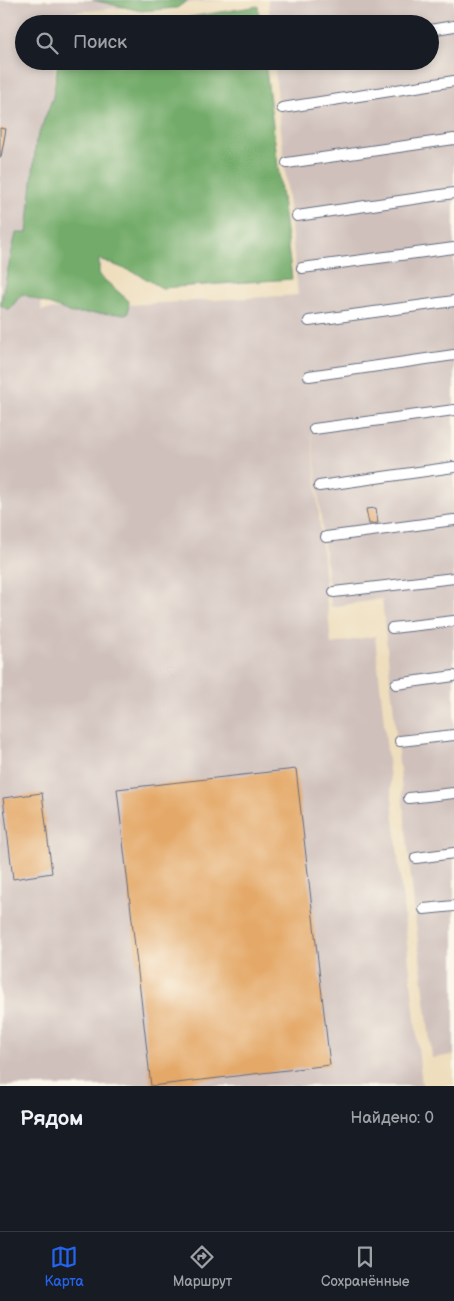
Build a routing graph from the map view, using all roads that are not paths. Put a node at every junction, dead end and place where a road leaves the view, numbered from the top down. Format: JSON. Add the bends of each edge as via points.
{"nodes":[{"id":1,"x":454,"y":26,"type":"edge"},
{"id":2,"x":439,"y":28,"type":"edge"},
{"id":3,"x":454,"y":81,"type":"edge"},
{"id":4,"x":282,"y":108,"type":"dead end"},
{"id":5,"x":454,"y":138,"type":"edge"},
{"id":6,"x":287,"y":163,"type":"dead end"},
{"id":7,"x":454,"y":193,"type":"edge"},
{"id":8,"x":297,"y":216,"type":"dead end"},
{"id":9,"x":454,"y":248,"type":"edge"},
{"id":10,"x":302,"y":268,"type":"dead end"},
{"id":11,"x":454,"y":301,"type":"edge"},
{"id":12,"x":309,"y":320,"type":"dead end"},
{"id":13,"x":454,"y":355,"type":"edge"},
{"id":14,"x":309,"y":376,"type":"dead end"},
{"id":15,"x":454,"y":410,"type":"edge"},
{"id":16,"x":314,"y":429,"type":"dead end"},
{"id":17,"x":454,"y":467,"type":"edge"},
{"id":18,"x":319,"y":486,"type":"dead end"},
{"id":19,"x":454,"y":520,"type":"edge"},
{"id":20,"x":326,"y":537,"type":"dead end"},
{"id":21,"x":454,"y":578,"type":"edge"},
{"id":22,"x":334,"y":592,"type":"dead end"},
{"id":23,"x":454,"y":621,"type":"edge"},
{"id":24,"x":392,"y":628,"type":"dead end"},
{"id":25,"x":454,"y":676,"type":"edge"},
{"id":26,"x":396,"y":684,"type":"dead end"},
{"id":27,"x":454,"y":736,"type":"edge"},
{"id":28,"x":400,"y":741,"type":"dead end"},
{"id":29,"x":454,"y":793,"type":"edge"},
{"id":30,"x":409,"y":798,"type":"dead end"},
{"id":31,"x":454,"y":852,"type":"edge"},
{"id":32,"x":416,"y":858,"type":"dead end"},
{"id":33,"x":454,"y":906,"type":"edge"},
{"id":34,"x":424,"y":909,"type":"dead end"}],
"edges":[{"from":1,"to":2,"type":"lane"},
{"from":3,"to":4,"type":"lane"},
{"from":5,"to":6,"type":"lane"},
{"from":7,"to":8,"type":"lane"},
{"from":9,"to":10,"type":"lane"},
{"from":11,"to":12,"type":"lane"},
{"from":13,"to":14,"type":"lane"},
{"from":15,"to":16,"type":"lane"},
{"from":17,"to":18,"type":"lane"},
{"from":19,"to":20,"type":"lane"},
{"from":21,"to":22,"type":"lane"},
{"from":23,"to":24,"type":"lane"},
{"from":25,"to":26,"type":"lane"},
{"from":27,"to":28,"type":"lane"},
{"from":29,"to":30,"type":"lane"},
{"from":31,"to":32,"type":"lane"},
{"from":33,"to":34,"type":"lane"}]}
